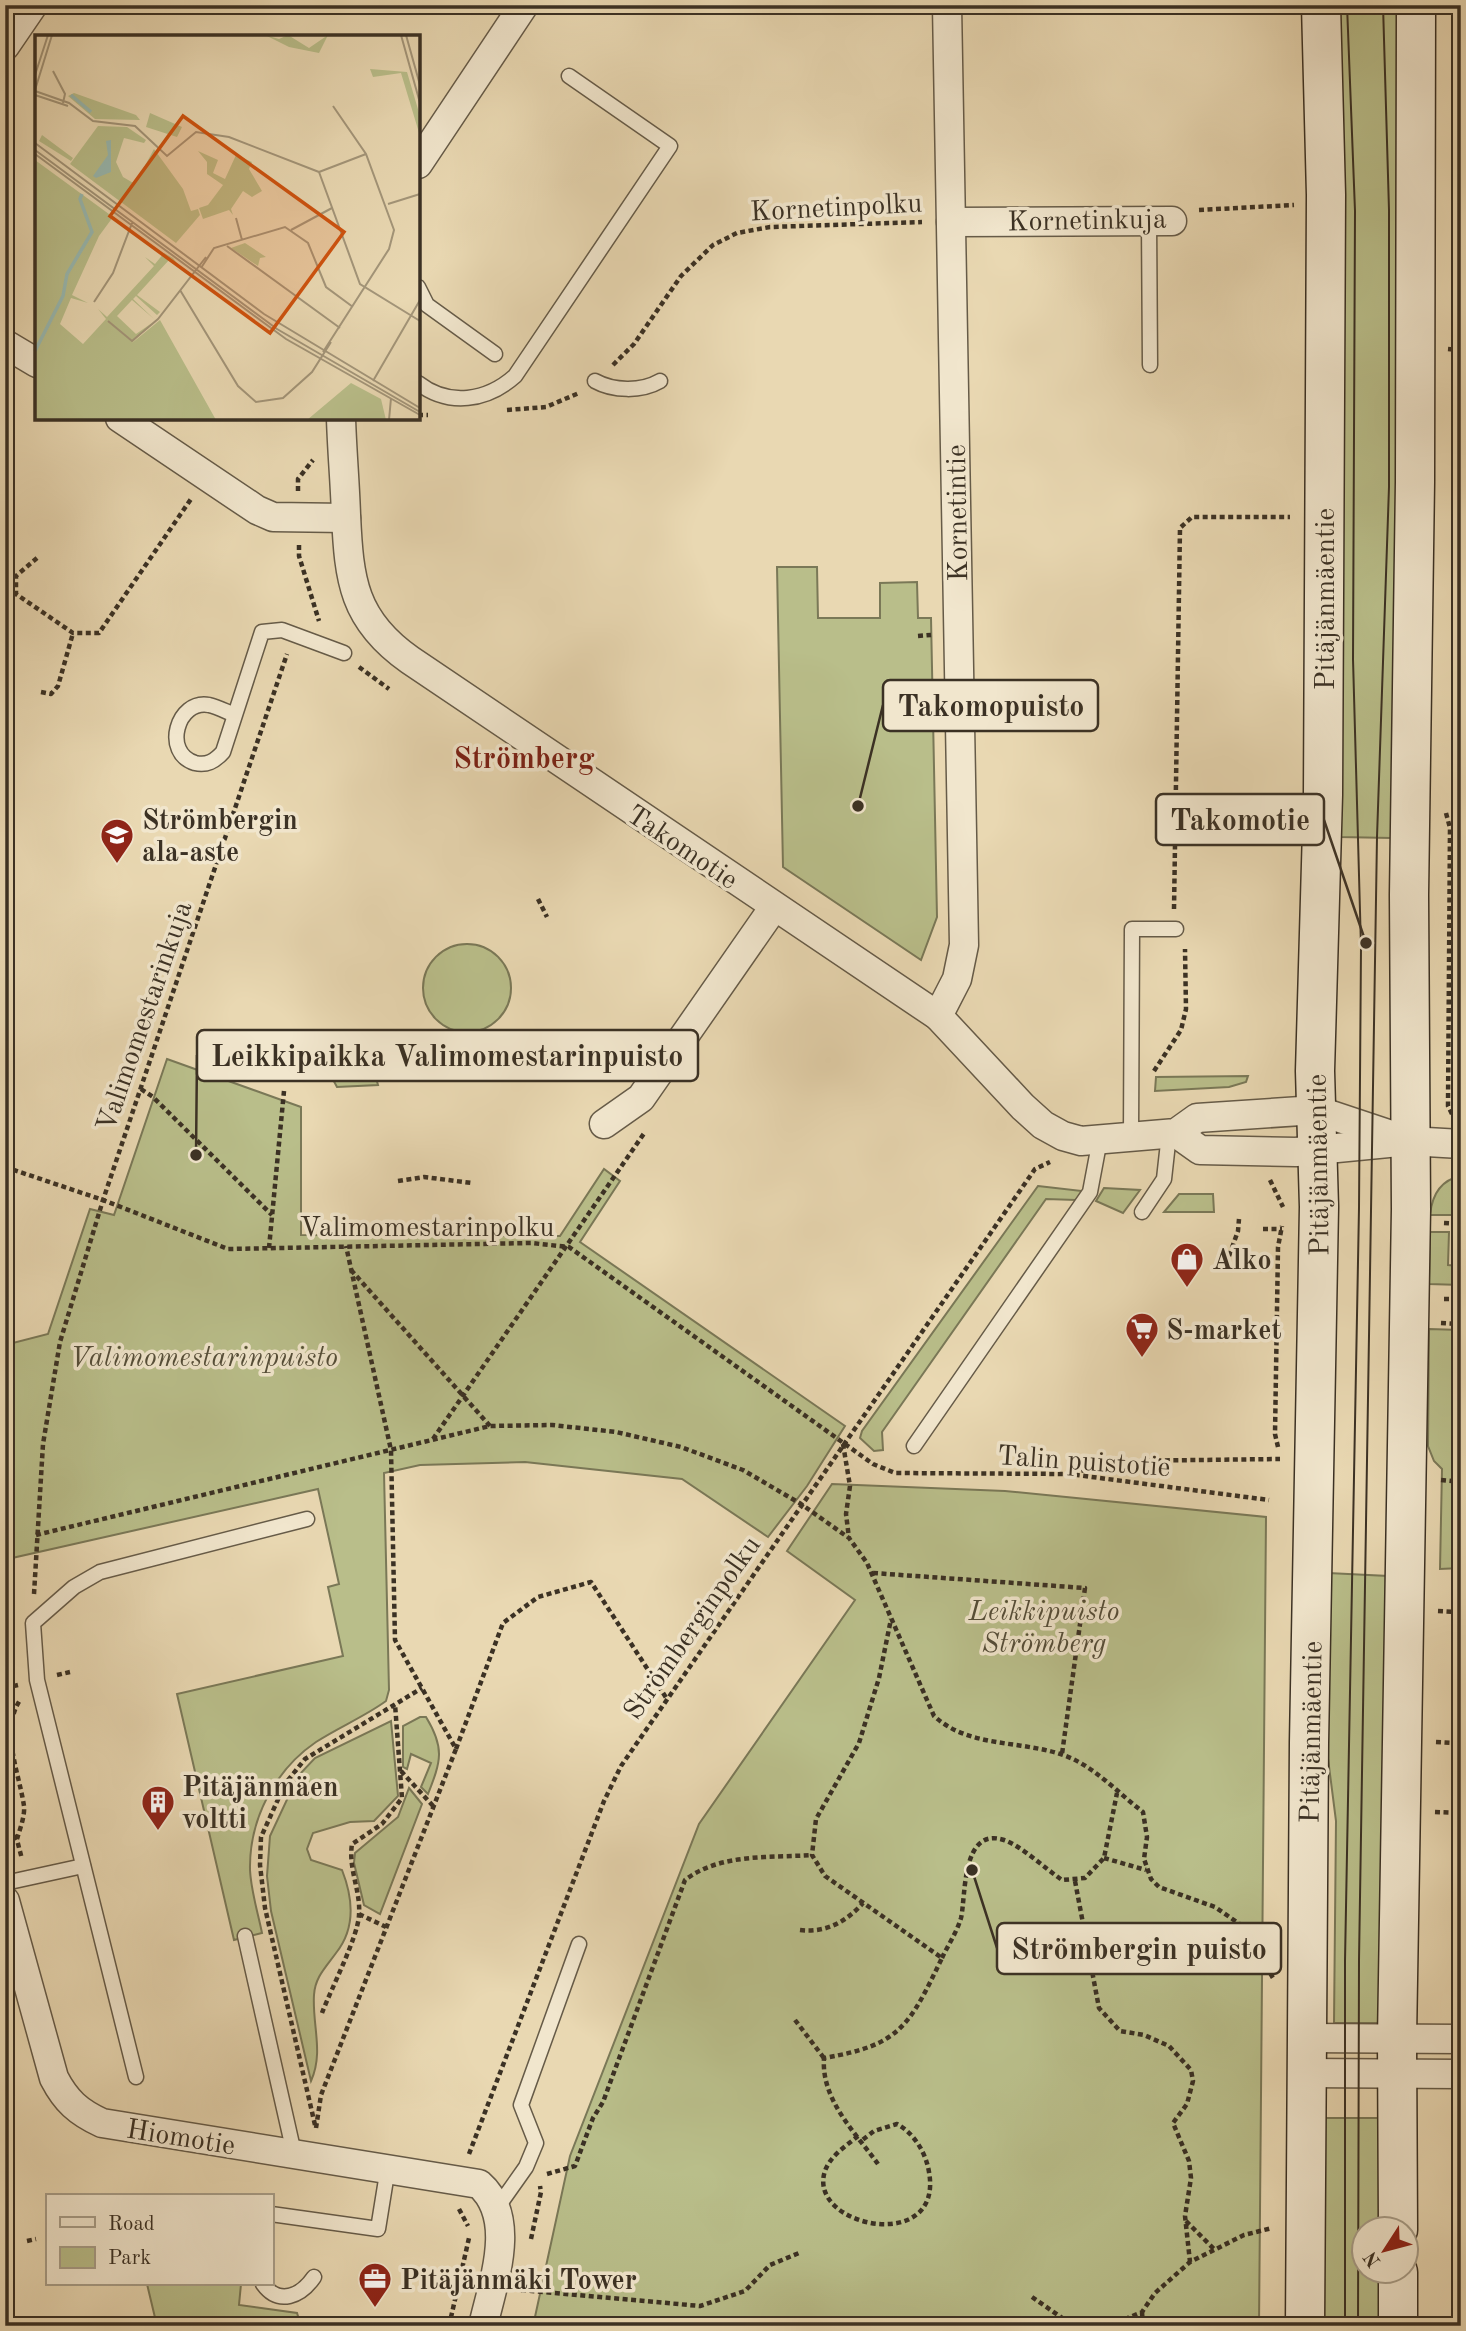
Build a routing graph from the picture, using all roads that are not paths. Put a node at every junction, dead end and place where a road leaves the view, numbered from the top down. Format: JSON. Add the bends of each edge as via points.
{"nodes":[{"id":1,"x":33,"y":5,"type":"edge"},
{"id":2,"x":524,"y":5,"type":"edge"},
{"id":3,"x":947,"y":5,"type":"edge"},
{"id":4,"x":1321,"y":5,"type":"edge"},
{"id":5,"x":1416,"y":5,"type":"edge"},
{"id":6,"x":5,"y":46,"type":"edge"},
{"id":7,"x":569,"y":76,"type":"dead end"},
{"id":8,"x":420,"y":161,"type":"edge"},
{"id":9,"x":1160,"y":220,"type":"joint"},
{"id":10,"x":951,"y":222,"type":"junction"},
{"id":11,"x":420,"y":291,"type":"edge"},
{"id":12,"x":5,"y":344,"type":"edge"},
{"id":13,"x":495,"y":354,"type":"dead end"},
{"id":14,"x":35,"y":362,"type":"edge"},
{"id":15,"x":1150,"y":365,"type":"dead end"},
{"id":16,"x":594,"y":381,"type":"road end"},
{"id":17,"x":660,"y":381,"type":"dead end"},
{"id":18,"x":420,"y":384,"type":"edge"},
{"id":19,"x":123,"y":420,"type":"edge"},
{"id":20,"x":341,"y":420,"type":"edge"},
{"id":21,"x":346,"y":519,"type":"junction"},
{"id":22,"x":344,"y":653,"type":"road end"},
{"id":23,"x":235,"y":715,"type":"junction"},
{"id":24,"x":774,"y":907,"type":"junction"},
{"id":25,"x":1175,"y":929,"type":"road end"},
{"id":26,"x":938,"y":1016,"type":"junction"},
{"id":27,"x":1316,"y":1110,"type":"junction"},
{"id":28,"x":604,"y":1124,"type":"dead end"},
{"id":29,"x":1172,"y":1134,"type":"junction"},
{"id":30,"x":1131,"y":1136,"type":"junction"},
{"id":31,"x":1100,"y":1139,"type":"junction"},
{"id":32,"x":1409,"y":1141,"type":"junction"},
{"id":33,"x":1461,"y":1143,"type":"edge"},
{"id":34,"x":1316,"y":1152,"type":"junction"},
{"id":35,"x":1142,"y":1212,"type":"dead end"},
{"id":36,"x":914,"y":1446,"type":"dead end"},
{"id":37,"x":307,"y":1519,"type":"dead end"},
{"id":38,"x":83,"y":1866,"type":"junction"},
{"id":39,"x":5,"y":1883,"type":"edge"},
{"id":40,"x":5,"y":1901,"type":"edge"},
{"id":41,"x":245,"y":1936,"type":"dead end"},
{"id":42,"x":579,"y":1944,"type":"dead end"},
{"id":43,"x":1461,"y":2039,"type":"edge"},
{"id":44,"x":1306,"y":2055,"type":"junction"},
{"id":45,"x":1398,"y":2056,"type":"junction"},
{"id":46,"x":1461,"y":2074,"type":"edge"},
{"id":47,"x":136,"y":2077,"type":"dead end"},
{"id":48,"x":294,"y":2153,"type":"junction"},
{"id":49,"x":388,"y":2167,"type":"junction"},
{"id":50,"x":497,"y":2208,"type":"junction"},
{"id":51,"x":273,"y":2214,"type":"edge"},
{"id":52,"x":1398,"y":2216,"type":"edge"},
{"id":53,"x":314,"y":2277,"type":"dead end"},
{"id":54,"x":266,"y":2286,"type":"edge"},
{"id":55,"x":1398,"y":2286,"type":"edge"},
{"id":56,"x":483,"y":2326,"type":"edge"},
{"id":57,"x":1305,"y":2326,"type":"edge"},
{"id":58,"x":1398,"y":2326,"type":"edge"}],
"edges":[{"from":1,"to":6,"type":"street"},
{"from":2,"to":8,"type":"street"},
{"from":3,"to":10,"type":"street","name":"Kornetintie"},
{"from":4,"to":27,"type":"main road","name":"Pitäjänmäentie","via":[[1326,195],[1323,795]]},
{"from":5,"to":32,"type":"main road"},
{"from":7,"to":18,"type":"lane","via":[[670,146],[515,376],[493,392],[465,399],[438,395]]},
{"from":9,"to":10,"type":"street","name":"Kornetinkuja"},
{"from":9,"to":15,"type":"lane"},
{"from":10,"to":26,"type":"street","name":"Kornetintie","via":[[964,945],[957,979]]},
{"from":11,"to":13,"type":"lane","via":[[427,305]]},
{"from":12,"to":14,"type":"street"},
{"from":16,"to":17,"type":"lane","via":[[621,388],[649,387]]},
{"from":19,"to":21,"type":"street","via":[[257,510],[273,517]]},
{"from":20,"to":21,"type":"street","name":"Takomotie"},
{"from":21,"to":24,"type":"street","name":"Takomotie","via":[[353,589],[385,640]]},
{"from":22,"to":23,"type":"lane","via":[[282,630],[262,632]]},
{"from":23,"to":23,"type":"lane","via":[[216,760],[204,765],[186,760],[177,750],[181,718],[193,707],[207,705]]},
{"from":24,"to":26,"type":"street","name":"Takomotie"},
{"from":24,"to":28,"type":"street","via":[[640,1098]]},
{"from":25,"to":30,"type":"lane","via":[[1132,929]]},
{"from":26,"to":31,"type":"street","name":"Takomotie","via":[[1043,1125],[1072,1138]]},
{"from":27,"to":29,"type":"street","name":"Takomotie","via":[[1197,1118]]},
{"from":27,"to":32,"type":"street","name":"Takomotie"},
{"from":27,"to":34,"type":"main road","name":"Pitäjänmäentie"},
{"from":29,"to":30,"type":"street","name":"Takomotie"},
{"from":29,"to":34,"type":"street","via":[[1200,1150]]},
{"from":29,"to":35,"type":"lane","via":[[1164,1179]]},
{"from":30,"to":31,"type":"street","name":"Takomotie"},
{"from":31,"to":36,"type":"lane","via":[[1090,1192]]},
{"from":32,"to":33,"type":"street"},
{"from":32,"to":34,"type":"street"},
{"from":32,"to":45,"type":"main road"},
{"from":34,"to":44,"type":"main road","name":"Pitäjänmäentie","via":[[1319,1207]]},
{"from":37,"to":38,"type":"lane","via":[[100,1572],[74,1587],[33,1623],[37,1680]]},
{"from":38,"to":39,"type":"lane"},
{"from":38,"to":47,"type":"lane"},
{"from":40,"to":48,"type":"street","name":"Hiomotie","via":[[54,2078],[64,2098],[81,2114],[102,2123]]},
{"from":41,"to":48,"type":"lane"},
{"from":42,"to":50,"type":"lane","via":[[521,2105],[536,2143],[526,2167]]},
{"from":43,"to":45,"type":"street"},
{"from":44,"to":45,"type":"street"},
{"from":44,"to":57,"type":"main road","name":"Pitäjänmäentie"},
{"from":45,"to":46,"type":"street"},
{"from":45,"to":52,"type":"main road"},
{"from":48,"to":49,"type":"street","name":"Hiomotie"},
{"from":49,"to":50,"type":"street","name":"Hiomotie","via":[[479,2184]]},
{"from":49,"to":51,"type":"lane","via":[[378,2229]]},
{"from":50,"to":56,"type":"street","via":[[501,2231],[498,2258]]},
{"from":53,"to":54,"type":"lane","via":[[306,2288],[287,2297]]},
{"from":55,"to":58,"type":"main road"}]}
